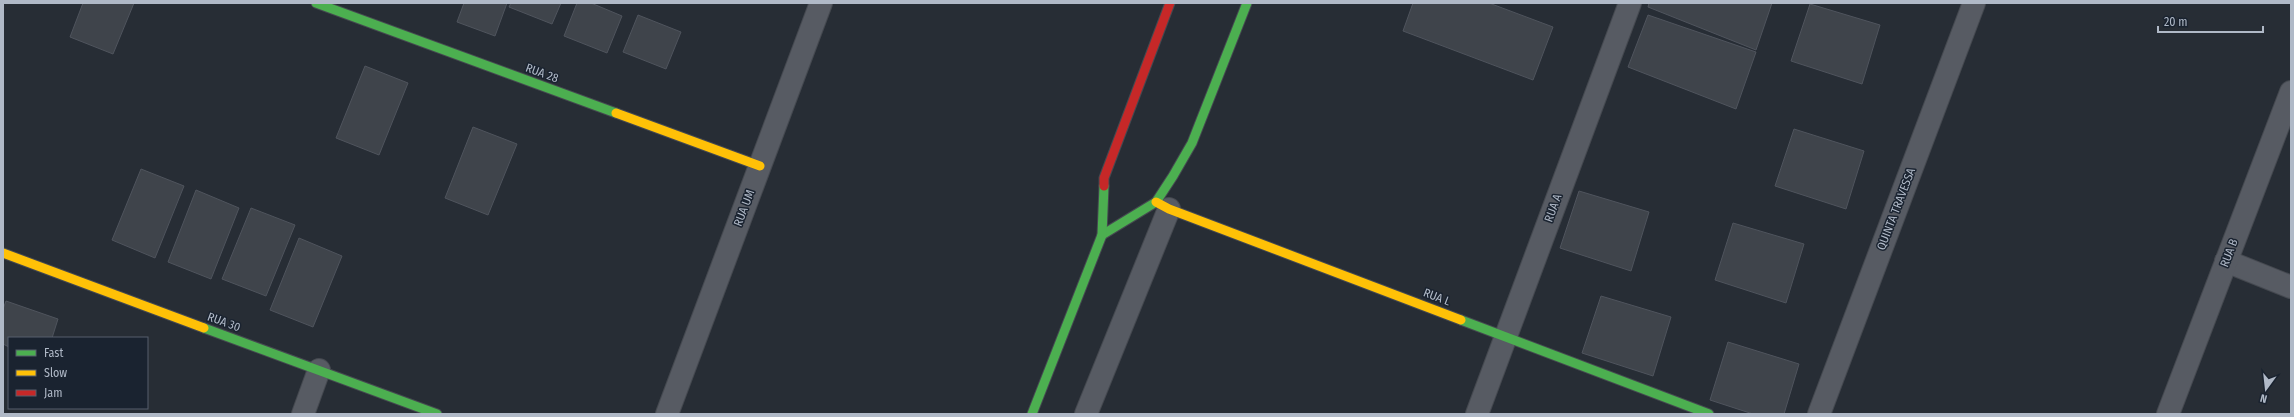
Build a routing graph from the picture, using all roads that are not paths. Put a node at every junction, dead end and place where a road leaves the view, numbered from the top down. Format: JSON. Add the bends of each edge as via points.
{"nodes":[{"id":1,"x":316,"y":3,"type":"edge"},
{"id":2,"x":821,"y":3,"type":"edge"},
{"id":3,"x":1170,"y":3,"type":"edge"},
{"id":4,"x":1246,"y":3,"type":"edge"},
{"id":5,"x":1630,"y":3,"type":"edge"},
{"id":6,"x":1974,"y":3,"type":"edge"},
{"id":7,"x":2291,"y":92,"type":"edge"},
{"id":8,"x":760,"y":166,"type":"junction"},
{"id":9,"x":1162,"y":206,"type":"junction"},
{"id":10,"x":1102,"y":234,"type":"junction"},
{"id":11,"x":3,"y":254,"type":"edge"},
{"id":12,"x":2226,"y":261,"type":"junction"},
{"id":13,"x":2291,"y":287,"type":"edge"},
{"id":14,"x":1506,"y":336,"type":"junction"},
{"id":15,"x":320,"y":370,"type":"junction"},
{"id":16,"x":303,"y":414,"type":"edge"},
{"id":17,"x":437,"y":414,"type":"edge"},
{"id":18,"x":667,"y":414,"type":"edge"},
{"id":19,"x":1032,"y":414,"type":"edge"},
{"id":20,"x":1086,"y":414,"type":"edge"},
{"id":21,"x":1477,"y":414,"type":"edge"},
{"id":22,"x":1709,"y":414,"type":"edge"},
{"id":23,"x":1819,"y":414,"type":"edge"},
{"id":24,"x":2168,"y":414,"type":"edge"}],
"edges":[{"from":1,"to":8,"type":"street","name":"RUA 28"},
{"from":2,"to":8,"type":"street","name":"RUA UM"},
{"from":3,"to":10,"type":"street","via":[[1104,178]]},
{"from":4,"to":9,"type":"street","via":[[1192,143]]},
{"from":5,"to":14,"type":"street","name":"RUA A"},
{"from":6,"to":23,"type":"street","name":"QUINTA TRAVESSA"},
{"from":7,"to":12,"type":"street","name":"RUA B"},
{"from":8,"to":18,"type":"street","name":"RUA UM"},
{"from":9,"to":10,"type":"street"},
{"from":9,"to":14,"type":"street","name":"RUA L"},
{"from":9,"to":20,"type":"street"},
{"from":10,"to":19,"type":"street"},
{"from":11,"to":15,"type":"street","name":"RUA 30"},
{"from":12,"to":13,"type":"street"},
{"from":12,"to":24,"type":"street","name":"RUA B"},
{"from":14,"to":21,"type":"street","name":"RUA A"},
{"from":14,"to":22,"type":"street","name":"RUA L"},
{"from":15,"to":16,"type":"street"},
{"from":15,"to":17,"type":"street","name":"RUA 30"}]}
